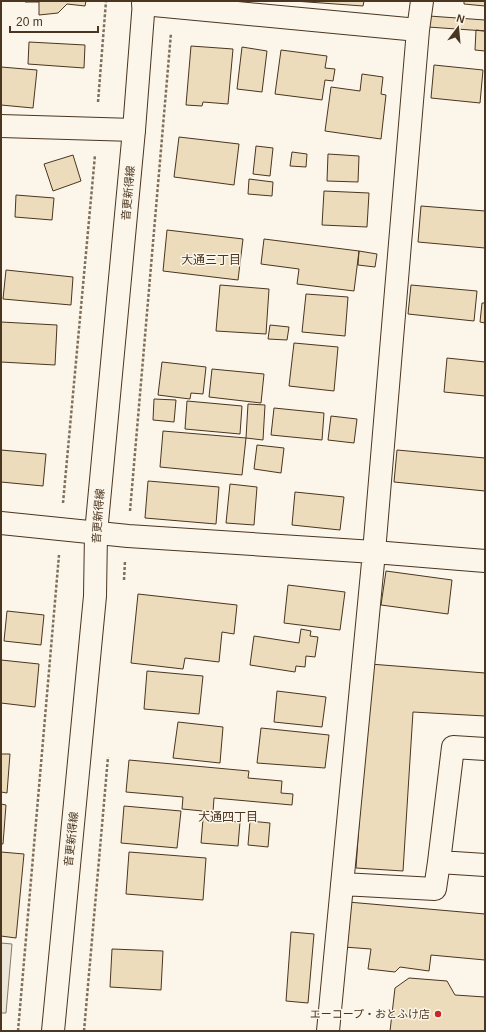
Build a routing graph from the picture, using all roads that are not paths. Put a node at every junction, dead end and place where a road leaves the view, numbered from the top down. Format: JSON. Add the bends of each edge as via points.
{"nodes":[{"id":1,"x":422,"y":1,"type":"edge"},
{"id":2,"x":144,"y":2,"type":"edge"},
{"id":3,"x":418,"y":30,"type":"junction"},
{"id":4,"x":1,"y":126,"type":"edge"},
{"id":5,"x":134,"y":130,"type":"junction"},
{"id":6,"x":1,"y":523,"type":"edge"},
{"id":7,"x":96,"y":533,"type":"junction"},
{"id":8,"x":374,"y":552,"type":"junction"},
{"id":9,"x":485,"y":561,"type":"edge"},
{"id":10,"x":485,"y":749,"type":"edge"},
{"id":11,"x":439,"y":862,"type":"junction"},
{"id":12,"x":485,"y":865,"type":"edge"},
{"id":13,"x":342,"y":884,"type":"junction"},
{"id":14,"x":53,"y":1031,"type":"edge"},
{"id":15,"x":328,"y":1031,"type":"edge"}],
"edges":[{"from":1,"to":3,"type":"street"},
{"from":2,"to":3,"type":"street"},
{"from":2,"to":5,"type":"street","name":"音更新得線"},
{"from":3,"to":8,"type":"street"},
{"from":4,"to":5,"type":"street"},
{"from":5,"to":7,"type":"street","name":"音更新得線"},
{"from":6,"to":7,"type":"street"},
{"from":7,"to":8,"type":"street"},
{"from":7,"to":14,"type":"street","name":"音更新得線","via":[[95,596]]},
{"from":8,"to":9,"type":"street"},
{"from":8,"to":13,"type":"street"},
{"from":10,"to":11,"type":"street","via":[[453,746]]},
{"from":11,"to":12,"type":"street"},
{"from":11,"to":13,"type":"street","via":[[435,889]]},
{"from":13,"to":15,"type":"street"}]}
